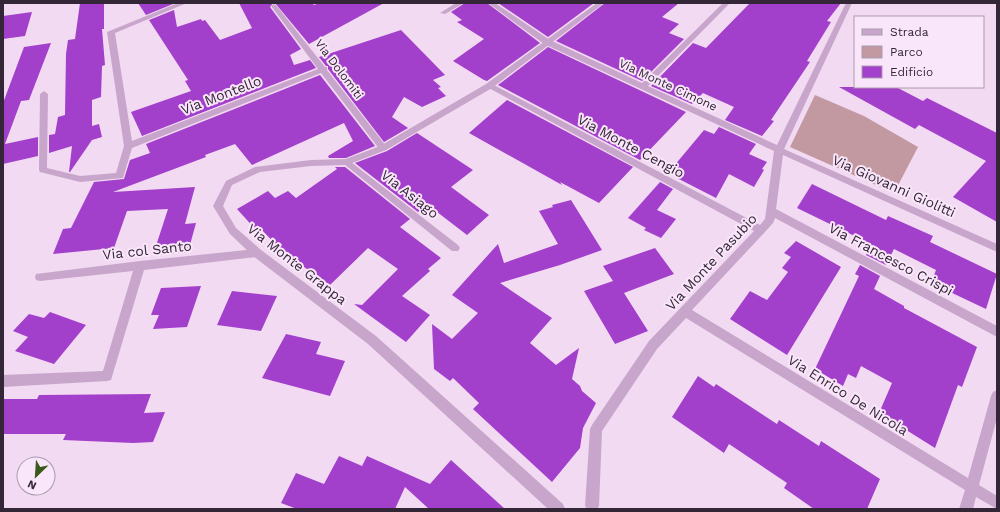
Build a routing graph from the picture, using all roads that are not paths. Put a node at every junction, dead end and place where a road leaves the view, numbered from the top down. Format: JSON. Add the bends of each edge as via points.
{"nodes":[{"id":1,"x":184,"y":3,"type":"edge"},
{"id":2,"x":461,"y":3,"type":"edge"},
{"id":3,"x":491,"y":3,"type":"edge"},
{"id":4,"x":601,"y":3,"type":"edge"},
{"id":5,"x":727,"y":3,"type":"edge"},
{"id":6,"x":849,"y":3,"type":"edge"},
{"id":7,"x":274,"y":6,"type":"dead end"},
{"id":8,"x":443,"y":13,"type":"dead end"},
{"id":9,"x":547,"y":42,"type":"junction"},
{"id":10,"x":324,"y":69,"type":"junction"},
{"id":11,"x":489,"y":86,"type":"junction"},
{"id":12,"x":642,"y":87,"type":"junction"},
{"id":13,"x":44,"y":94,"type":"dead end"},
{"id":14,"x":128,"y":146,"type":"junction"},
{"id":15,"x":383,"y":148,"type":"junction"},
{"id":16,"x":779,"y":150,"type":"junction"},
{"id":17,"x":347,"y":162,"type":"junction"},
{"id":18,"x":771,"y":212,"type":"junction"},
{"id":19,"x":761,"y":230,"type":"junction"},
{"id":20,"x":455,"y":248,"type":"dead end"},
{"id":21,"x":997,"y":248,"type":"edge"},
{"id":22,"x":257,"y":253,"type":"junction"},
{"id":23,"x":140,"y":265,"type":"junction"},
{"id":24,"x":40,"y":276,"type":"dead end"},
{"id":25,"x":684,"y":311,"type":"junction"},
{"id":26,"x":997,"y":332,"type":"edge"},
{"id":27,"x":3,"y":381,"type":"edge"},
{"id":28,"x":997,"y":396,"type":"edge"},
{"id":29,"x":972,"y":488,"type":"junction"},
{"id":30,"x":997,"y":504,"type":"edge"},
{"id":31,"x":592,"y":506,"type":"dead end"},
{"id":32,"x":558,"y":509,"type":"edge"},
{"id":33,"x":966,"y":509,"type":"edge"}],
"edges":[{"from":1,"to":14,"type":"street","via":[[111,32]]},
{"from":2,"to":8,"type":"street"},
{"from":3,"to":9,"type":"street","name":"Via Monte Cimone"},
{"from":4,"to":9,"type":"street","name":"Via Monte Grappa"},
{"from":5,"to":12,"type":"street"},
{"from":6,"to":16,"type":"street","name":"Via Monte Pasubio"},
{"from":7,"to":10,"type":"street","name":"Via Dolomiti"},
{"from":9,"to":11,"type":"street","name":"Via Monte Grappa"},
{"from":9,"to":12,"type":"street","name":"Via Monte Cimone"},
{"from":10,"to":14,"type":"street","name":"Via Montello"},
{"from":10,"to":15,"type":"street","name":"Via Dolomiti"},
{"from":11,"to":15,"type":"street","name":"Via Monte Grappa"},
{"from":11,"to":19,"type":"street","name":"Via Monte Cengio"},
{"from":12,"to":16,"type":"street","name":"Via Monte Cimone"},
{"from":13,"to":14,"type":"street","via":[[43,170],[80,179],[120,176]]},
{"from":15,"to":17,"type":"street","name":"Via Monte Grappa"},
{"from":16,"to":18,"type":"street","name":"Via Monte Pasubio"},
{"from":16,"to":21,"type":"street","name":"Via Giovanni Giolitti"},
{"from":17,"to":20,"type":"street","name":"Via Asiago"},
{"from":17,"to":22,"type":"street","name":"Via Monte Grappa","via":[[258,169],[229,183],[218,206],[233,231]]},
{"from":18,"to":19,"type":"street","name":"Via Monte Pasubio","via":[[770,220]]},
{"from":18,"to":26,"type":"street","name":"Via Francesco Crispi"},
{"from":19,"to":25,"type":"street","name":"Via Monte Pasubio"},
{"from":22,"to":23,"type":"street","name":"Via col Santo"},
{"from":22,"to":32,"type":"street","name":"Via Monte Grappa","via":[[372,340]]},
{"from":23,"to":24,"type":"street","name":"Via col Santo"},
{"from":23,"to":27,"type":"street","via":[[107,376]]},
{"from":25,"to":29,"type":"street","name":"Via Enrico De Nicola"},
{"from":25,"to":31,"type":"street","name":"Via Monte Pasubio","via":[[653,345],[596,429]]},
{"from":28,"to":29,"type":"street"},
{"from":29,"to":30,"type":"street","name":"Via Enrico De Nicola"},
{"from":29,"to":33,"type":"street"}]}
